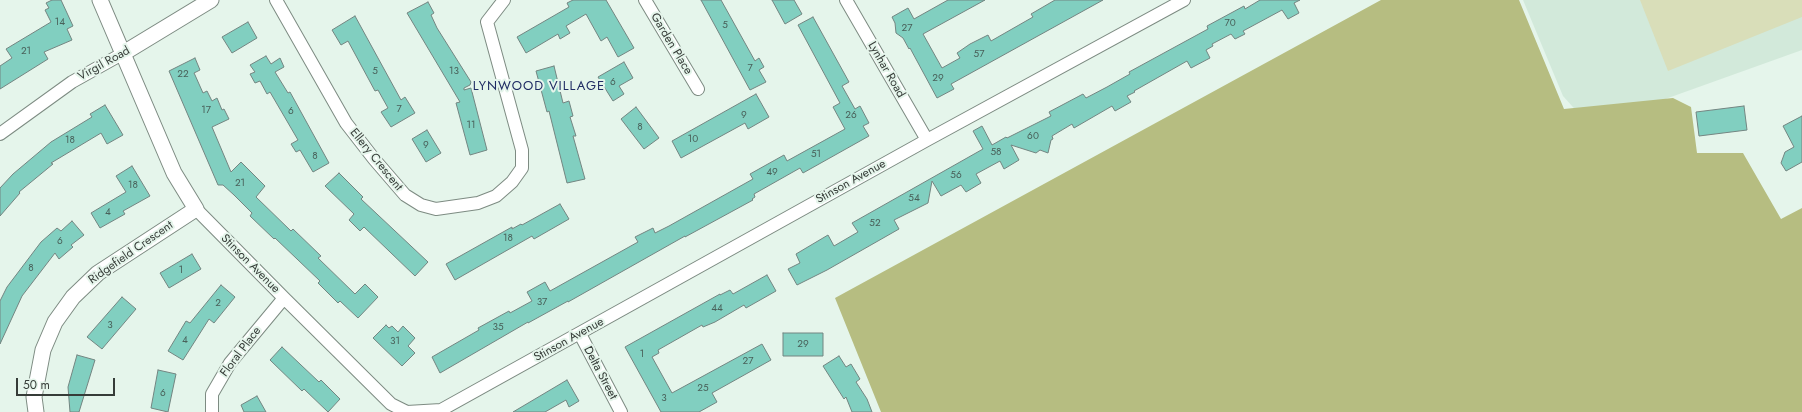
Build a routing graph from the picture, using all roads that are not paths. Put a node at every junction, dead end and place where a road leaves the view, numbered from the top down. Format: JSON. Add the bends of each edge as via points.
{"nodes":[{"id":1,"x":100,"y":0,"type":"edge"},
{"id":2,"x":211,"y":0,"type":"edge"},
{"id":3,"x":276,"y":0,"type":"edge"},
{"id":4,"x":504,"y":0,"type":"edge"},
{"id":5,"x":645,"y":0,"type":"edge"},
{"id":6,"x":847,"y":0,"type":"edge"},
{"id":7,"x":1184,"y":0,"type":"edge"},
{"id":8,"x":122,"y":54,"type":"junction"},
{"id":9,"x":698,"y":89,"type":"dead end"},
{"id":10,"x":0,"y":134,"type":"edge"},
{"id":11,"x":926,"y":140,"type":"junction"},
{"id":12,"x":196,"y":209,"type":"junction"},
{"id":13,"x":284,"y":298,"type":"junction"},
{"id":14,"x":580,"y":334,"type":"junction"},
{"id":15,"x":36,"y":412,"type":"edge"},
{"id":16,"x":212,"y":412,"type":"edge"},
{"id":17,"x":621,"y":412,"type":"edge"}],
"edges":[{"from":1,"to":8,"type":"street","name":"Stinson Avenue"},
{"from":2,"to":8,"type":"street","name":"Virgil Road"},
{"from":3,"to":4,"type":"street","name":"Ellery Crescent","via":[[346,123],[405,195],[421,205],[436,209],[478,203],[496,196],[512,182],[522,168],[522,150],[487,22]]},
{"from":5,"to":9,"type":"street","name":"Garden Place"},
{"from":6,"to":11,"type":"street","name":"Lynhar Road"},
{"from":7,"to":11,"type":"street","name":"Stinson Avenue"},
{"from":8,"to":10,"type":"street","name":"Virgil Road","via":[[72,82]]},
{"from":8,"to":12,"type":"street","name":"Stinson Avenue","via":[[174,173]]},
{"from":11,"to":14,"type":"street","name":"Stinson Avenue"},
{"from":12,"to":13,"type":"street","name":"Stinson Avenue"},
{"from":12,"to":15,"type":"street","name":"Ridgefield Crescent","via":[[98,273],[72,297],[55,322],[42,350],[34,397]]},
{"from":13,"to":14,"type":"street","name":"Stinson Avenue","via":[[391,404],[407,412],[441,410]]},
{"from":13,"to":16,"type":"street","name":"Floral Place","via":[[230,363],[212,394]]},
{"from":14,"to":17,"type":"street","name":"Delta Street"}]}
